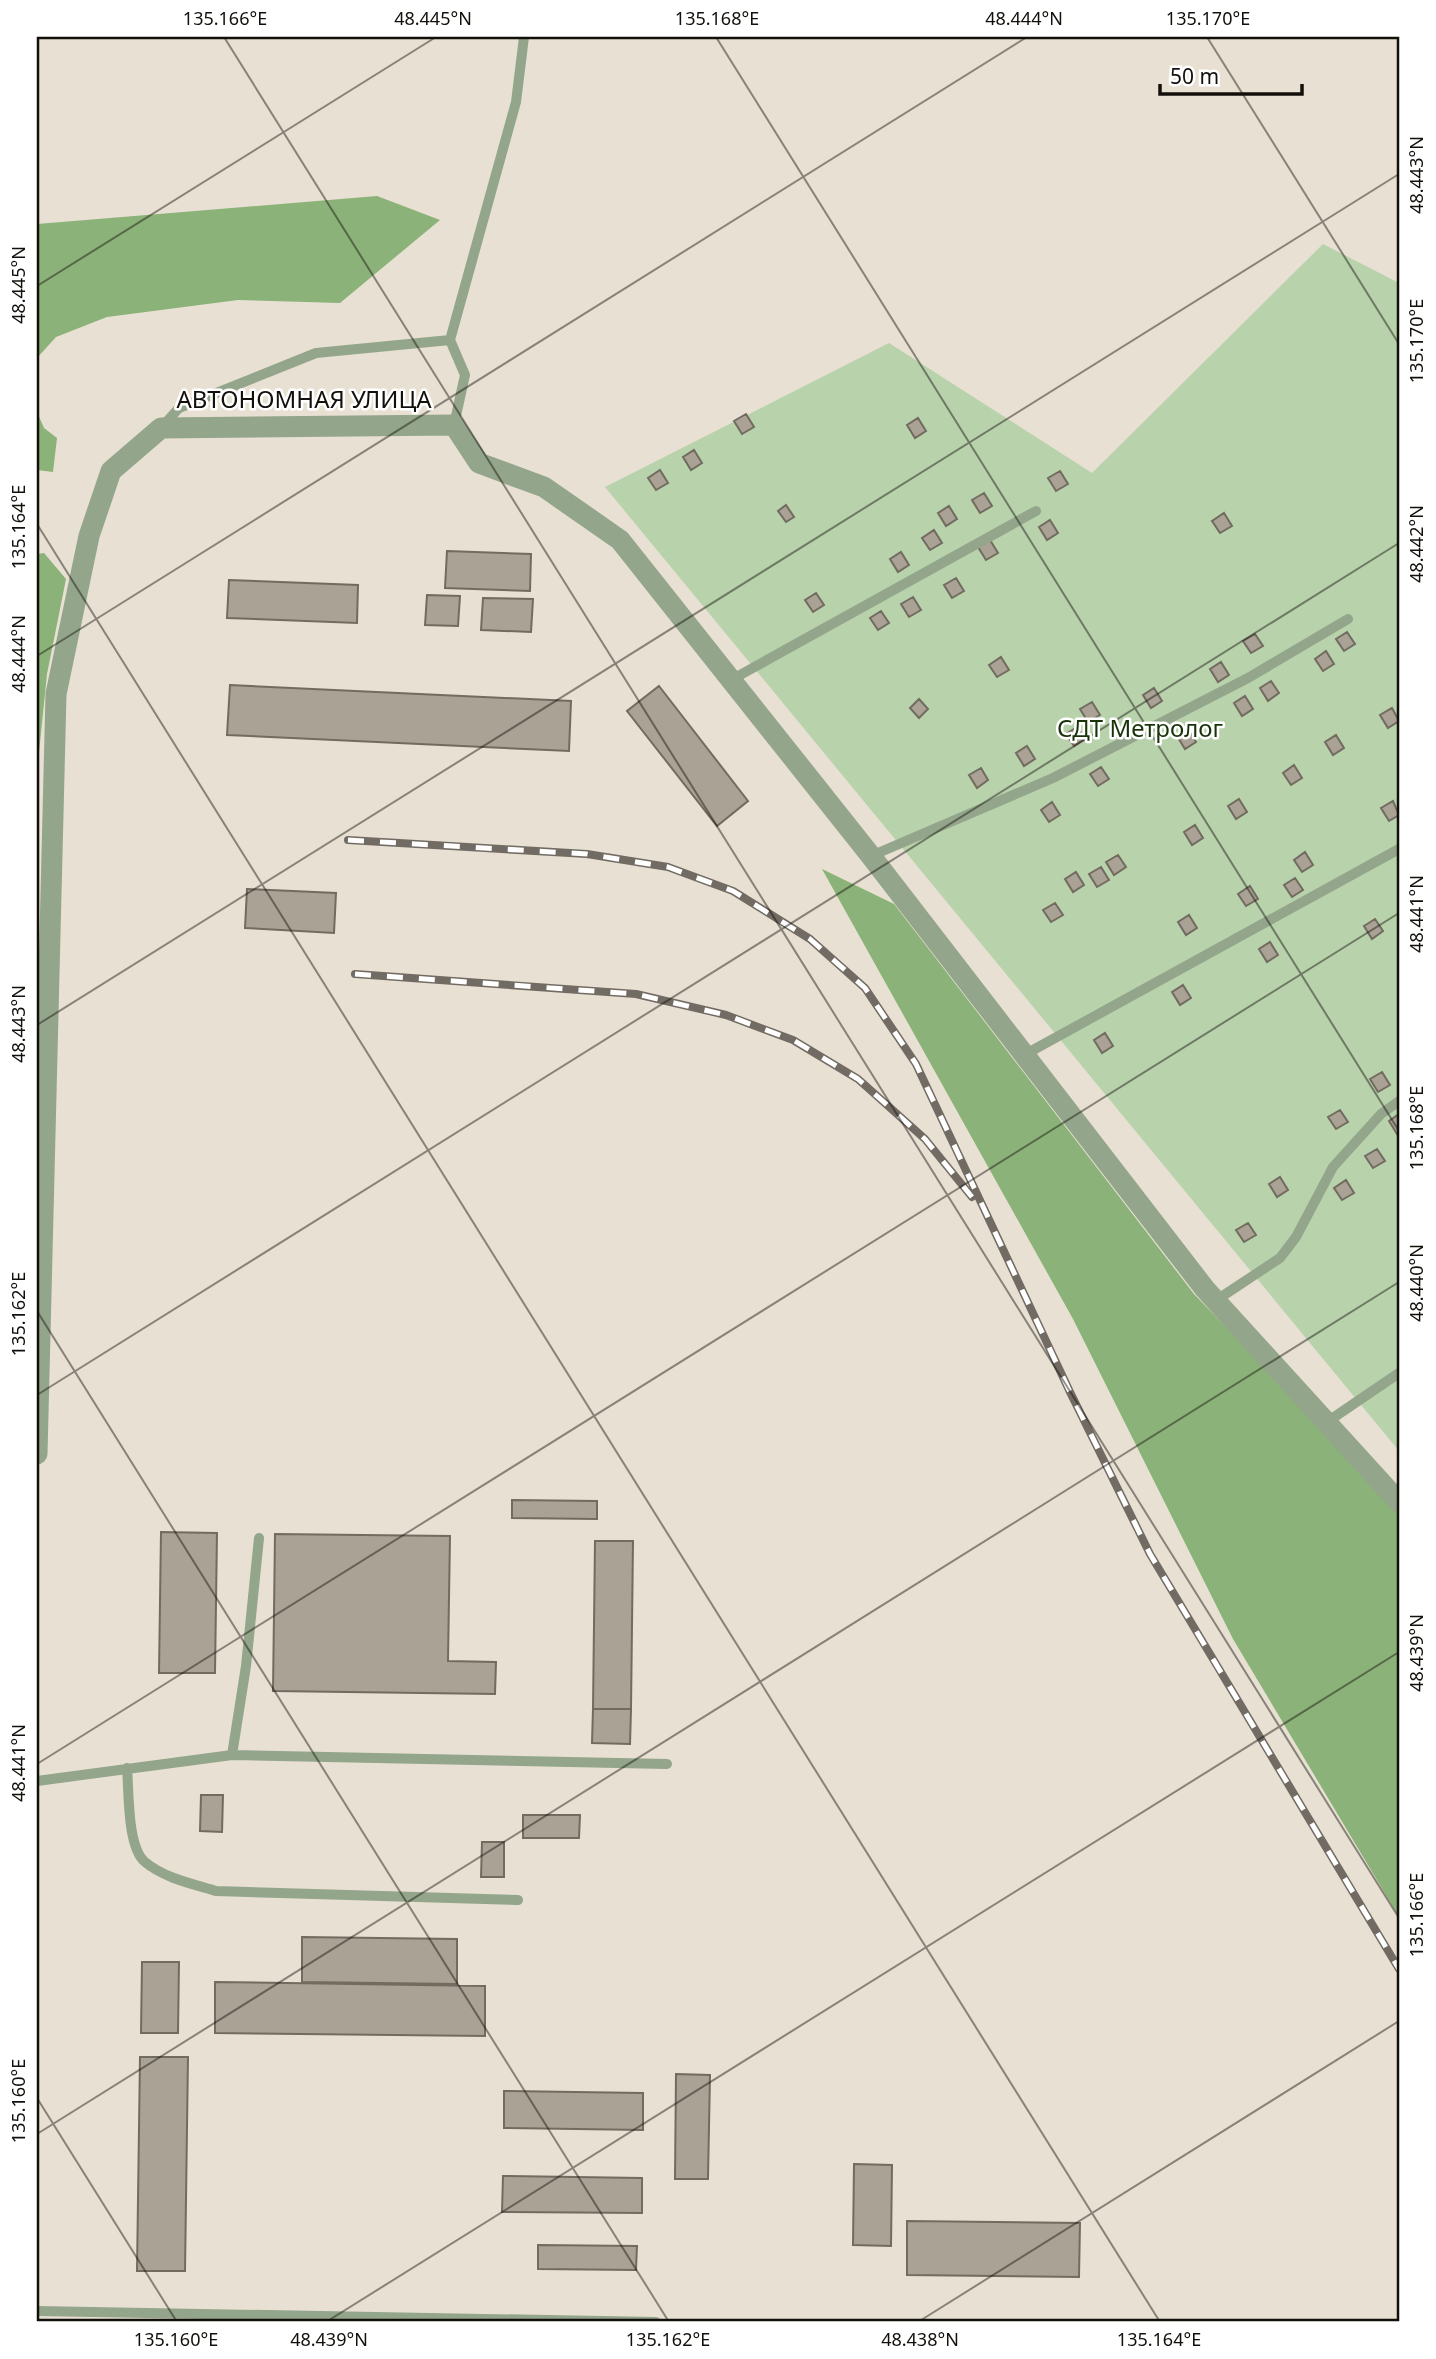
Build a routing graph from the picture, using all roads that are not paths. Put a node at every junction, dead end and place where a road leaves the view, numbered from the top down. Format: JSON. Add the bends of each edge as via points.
{"nodes":[{"id":1,"x":524,"y":37,"type":"edge"},
{"id":2,"x":450,"y":340,"type":"junction"},
{"id":3,"x":454,"y":425,"type":"junction"},
{"id":4,"x":161,"y":428,"type":"junction"},
{"id":5,"x":1036,"y":511,"type":"dead end"},
{"id":6,"x":1348,"y":619,"type":"dead end"},
{"id":7,"x":731,"y":680,"type":"junction"},
{"id":8,"x":1399,"y":849,"type":"edge"},
{"id":9,"x":871,"y":856,"type":"junction"},
{"id":10,"x":1024,"y":1055,"type":"junction"},
{"id":11,"x":1399,"y":1101,"type":"edge"},
{"id":12,"x":1216,"y":1301,"type":"junction"},
{"id":13,"x":1399,"y":1373,"type":"edge"},
{"id":14,"x":1327,"y":1422,"type":"junction"},
{"id":15,"x":37,"y":1429,"type":"edge"},
{"id":16,"x":37,"y":1454,"type":"edge"},
{"id":17,"x":1399,"y":1502,"type":"edge"},
{"id":18,"x":259,"y":1538,"type":"dead end"},
{"id":19,"x":232,"y":1755,"type":"junction"},
{"id":20,"x":667,"y":1764,"type":"dead end"},
{"id":21,"x":127,"y":1768,"type":"junction"},
{"id":22,"x":37,"y":1781,"type":"edge"},
{"id":23,"x":518,"y":1900,"type":"dead end"},
{"id":24,"x":37,"y":2312,"type":"edge"},
{"id":25,"x":656,"y":2322,"type":"edge"}],
"edges":[{"from":1,"to":2,"type":"lane","via":[[516,102]]},
{"from":2,"to":3,"type":"lane","via":[[465,375]]},
{"from":2,"to":4,"type":"lane","via":[[316,353],[179,408]]},
{"from":3,"to":4,"type":"street","name":"АВТОНОМНАЯ УЛИЦА"},
{"from":3,"to":7,"type":"street","via":[[479,463],[544,487],[620,540]]},
{"from":4,"to":15,"type":"street","name":"АВТОНОМНАЯ УЛИЦА","via":[[111,471],[89,536],[56,694]]},
{"from":5,"to":7,"type":"lane"},
{"from":6,"to":9,"type":"lane","via":[[1248,678],[1053,778]]},
{"from":7,"to":9,"type":"street"},
{"from":8,"to":10,"type":"lane"},
{"from":9,"to":10,"type":"street"},
{"from":10,"to":12,"type":"street"},
{"from":11,"to":12,"type":"lane","via":[[1381,1114],[1333,1167],[1280,1258]]},
{"from":12,"to":14,"type":"street"},
{"from":13,"to":14,"type":"lane"},
{"from":14,"to":17,"type":"street"},
{"from":15,"to":16,"type":"street","name":"АВТОНОМНАЯ УЛИЦА"},
{"from":18,"to":19,"type":"lane"},
{"from":19,"to":20,"type":"lane"},
{"from":19,"to":21,"type":"lane"},
{"from":21,"to":22,"type":"lane"},
{"from":21,"to":23,"type":"lane","via":[[134,1846],[144,1862],[171,1877],[216,1891]]},
{"from":24,"to":25,"type":"lane"}]}
